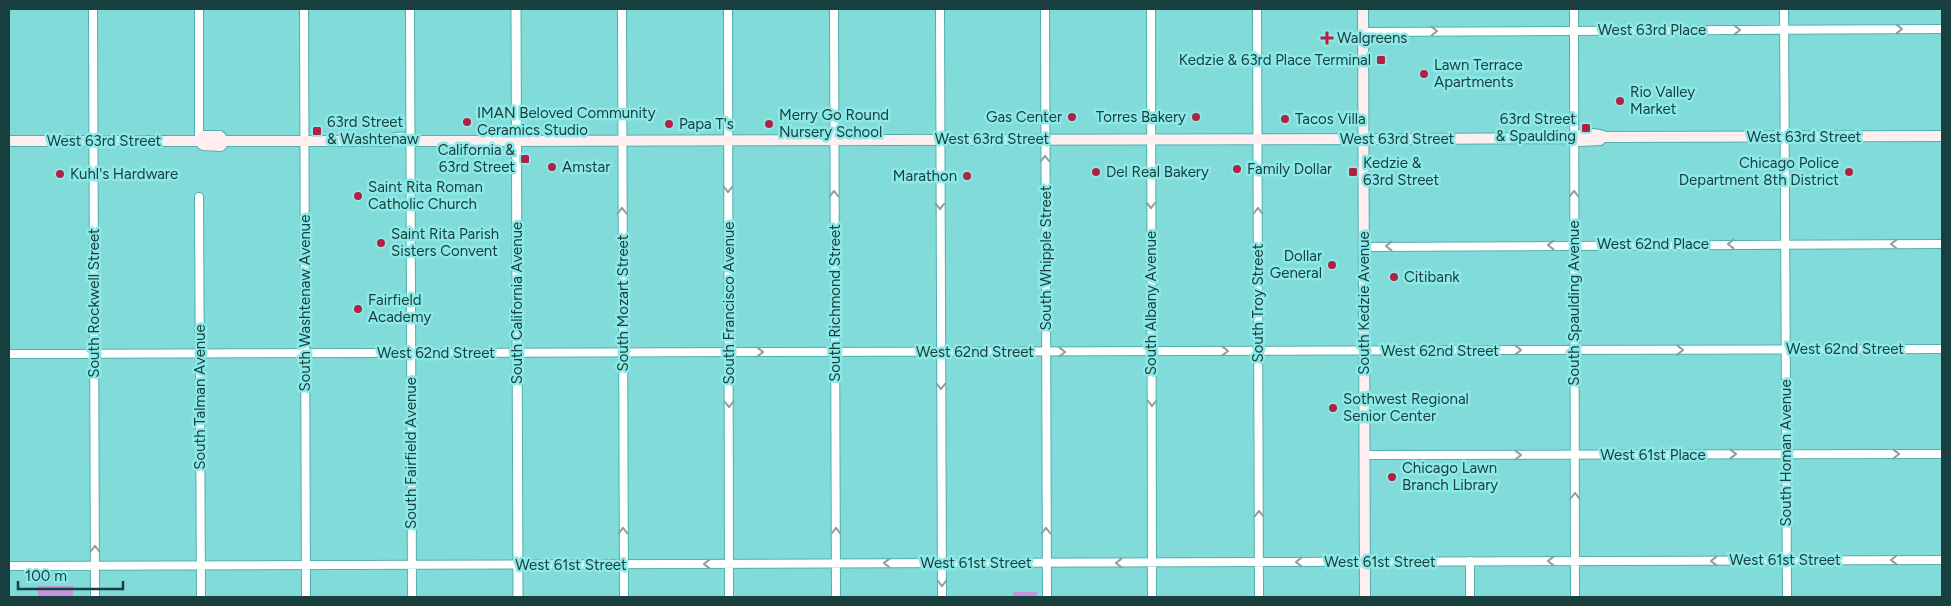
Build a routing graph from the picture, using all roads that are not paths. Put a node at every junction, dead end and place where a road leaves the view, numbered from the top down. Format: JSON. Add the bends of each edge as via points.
{"nodes":[{"id":1,"x":93,"y":9,"type":"edge"},
{"id":2,"x":199,"y":9,"type":"edge"},
{"id":3,"x":304,"y":9,"type":"edge"},
{"id":4,"x":410,"y":9,"type":"edge"},
{"id":5,"x":516,"y":9,"type":"edge"},
{"id":6,"x":622,"y":9,"type":"edge"},
{"id":7,"x":728,"y":9,"type":"edge"},
{"id":8,"x":834,"y":9,"type":"edge"},
{"id":9,"x":940,"y":9,"type":"edge"},
{"id":10,"x":1045,"y":9,"type":"edge"},
{"id":11,"x":1151,"y":9,"type":"edge"},
{"id":12,"x":1257,"y":9,"type":"edge"},
{"id":13,"x":1363,"y":9,"type":"edge"},
{"id":14,"x":1574,"y":9,"type":"edge"},
{"id":15,"x":1784,"y":9,"type":"edge"},
{"id":16,"x":1942,"y":29,"type":"edge"},
{"id":17,"x":1574,"y":30,"type":"junction"},
{"id":18,"x":1784,"y":30,"type":"junction"},
{"id":19,"x":1363,"y":32,"type":"junction"},
{"id":20,"x":1785,"y":136,"type":"junction"},
{"id":21,"x":1942,"y":136,"type":"edge"},
{"id":22,"x":1574,"y":138,"type":"junction"},
{"id":23,"x":940,"y":139,"type":"junction"},
{"id":24,"x":1045,"y":139,"type":"junction"},
{"id":25,"x":1151,"y":139,"type":"junction"},
{"id":26,"x":1258,"y":139,"type":"junction"},
{"id":27,"x":1363,"y":139,"type":"junction"},
{"id":28,"x":516,"y":140,"type":"junction"},
{"id":29,"x":622,"y":140,"type":"junction"},
{"id":30,"x":728,"y":140,"type":"junction"},
{"id":31,"x":834,"y":140,"type":"junction"},
{"id":32,"x":94,"y":141,"type":"junction"},
{"id":33,"x":199,"y":141,"type":"junction"},
{"id":34,"x":305,"y":141,"type":"junction"},
{"id":35,"x":410,"y":141,"type":"junction"},
{"id":36,"x":9,"y":142,"type":"edge"},
{"id":37,"x":199,"y":197,"type":"dead end"},
{"id":38,"x":1785,"y":244,"type":"junction"},
{"id":39,"x":1942,"y":244,"type":"edge"},
{"id":40,"x":1574,"y":245,"type":"junction"},
{"id":41,"x":1364,"y":247,"type":"junction"},
{"id":42,"x":1786,"y":349,"type":"junction"},
{"id":43,"x":1942,"y":349,"type":"edge"},
{"id":44,"x":1575,"y":350,"type":"junction"},
{"id":45,"x":1152,"y":351,"type":"junction"},
{"id":46,"x":1258,"y":351,"type":"junction"},
{"id":47,"x":1364,"y":351,"type":"junction"},
{"id":48,"x":623,"y":352,"type":"junction"},
{"id":49,"x":729,"y":352,"type":"junction"},
{"id":50,"x":835,"y":352,"type":"junction"},
{"id":51,"x":941,"y":352,"type":"junction"},
{"id":52,"x":1046,"y":352,"type":"junction"},
{"id":53,"x":305,"y":353,"type":"junction"},
{"id":54,"x":411,"y":353,"type":"junction"},
{"id":55,"x":517,"y":353,"type":"junction"},
{"id":56,"x":9,"y":354,"type":"edge"},
{"id":57,"x":94,"y":354,"type":"junction"},
{"id":58,"x":200,"y":354,"type":"junction"},
{"id":59,"x":1786,"y":454,"type":"junction"},
{"id":60,"x":1942,"y":454,"type":"edge"},
{"id":61,"x":1575,"y":455,"type":"junction"},
{"id":62,"x":1365,"y":456,"type":"junction"},
{"id":63,"x":1787,"y":560,"type":"junction"},
{"id":64,"x":1942,"y":560,"type":"edge"},
{"id":65,"x":1575,"y":561,"type":"junction"},
{"id":66,"x":1152,"y":562,"type":"junction"},
{"id":67,"x":1259,"y":562,"type":"junction"},
{"id":68,"x":1365,"y":562,"type":"junction"},
{"id":69,"x":1470,"y":562,"type":"junction"},
{"id":70,"x":942,"y":563,"type":"junction"},
{"id":71,"x":1046,"y":563,"type":"junction"},
{"id":72,"x":624,"y":564,"type":"junction"},
{"id":73,"x":729,"y":564,"type":"junction"},
{"id":74,"x":836,"y":564,"type":"junction"},
{"id":75,"x":306,"y":565,"type":"junction"},
{"id":76,"x":412,"y":565,"type":"junction"},
{"id":77,"x":518,"y":565,"type":"junction"},
{"id":78,"x":9,"y":566,"type":"edge"},
{"id":79,"x":95,"y":566,"type":"junction"},
{"id":80,"x":201,"y":566,"type":"junction"},
{"id":81,"x":95,"y":597,"type":"edge"},
{"id":82,"x":201,"y":597,"type":"edge"},
{"id":83,"x":306,"y":597,"type":"edge"},
{"id":84,"x":412,"y":597,"type":"edge"},
{"id":85,"x":518,"y":597,"type":"edge"},
{"id":86,"x":624,"y":597,"type":"edge"},
{"id":87,"x":729,"y":597,"type":"edge"},
{"id":88,"x":836,"y":597,"type":"edge"},
{"id":89,"x":942,"y":597,"type":"edge"},
{"id":90,"x":1047,"y":597,"type":"edge"},
{"id":91,"x":1152,"y":597,"type":"edge"},
{"id":92,"x":1259,"y":597,"type":"edge"},
{"id":93,"x":1366,"y":597,"type":"edge"},
{"id":94,"x":1470,"y":597,"type":"edge"},
{"id":95,"x":1575,"y":597,"type":"edge"},
{"id":96,"x":1787,"y":597,"type":"edge"}],
"edges":[{"from":1,"to":32,"type":"street","name":"South Rockwell Street"},
{"from":2,"to":33,"type":"street"},
{"from":3,"to":34,"type":"street","name":"South Washtenaw Avenue"},
{"from":4,"to":35,"type":"street","name":"South Fairfield Avenue"},
{"from":5,"to":28,"type":"street","name":"South California Avenue"},
{"from":6,"to":29,"type":"street","name":"South Mozart Street"},
{"from":7,"to":30,"type":"street","name":"South Francisco Avenue"},
{"from":8,"to":31,"type":"street","name":"South Richmond Street"},
{"from":9,"to":23,"type":"street"},
{"from":10,"to":24,"type":"street","name":"South Whipple Street"},
{"from":11,"to":25,"type":"street","name":"South Albany Avenue"},
{"from":12,"to":26,"type":"street","name":"South Troy Street"},
{"from":13,"to":19,"type":"main road","name":"South Kedzie Avenue"},
{"from":14,"to":17,"type":"street","name":"South Spaulding Avenue"},
{"from":15,"to":18,"type":"street","name":"South Homan Avenue"},
{"from":18,"to":16,"type":"street","name":"West 63rd Place","one_way":true},
{"from":17,"to":18,"type":"street","name":"West 63rd Place","one_way":true},
{"from":19,"to":17,"type":"street","name":"West 63rd Place","one_way":true},
{"from":17,"to":22,"type":"street","name":"South Spaulding Avenue"},
{"from":18,"to":20,"type":"street","name":"South Homan Avenue"},
{"from":19,"to":27,"type":"main road","name":"South Kedzie Avenue"},
{"from":20,"to":21,"type":"main road","name":"West 63rd Street"},
{"from":20,"to":22,"type":"main road","name":"West 63rd Street","via":[[1606,137],[1599,141]]},
{"from":20,"to":38,"type":"street","name":"South Homan Avenue"},
{"from":22,"to":27,"type":"main road","name":"West 63rd Street"},
{"from":40,"to":22,"type":"street","name":"South Spaulding Avenue","one_way":true},
{"from":23,"to":24,"type":"main road","name":"West 63rd Street"},
{"from":23,"to":31,"type":"main road","name":"West 63rd Street"},
{"from":23,"to":51,"type":"street","one_way":true},
{"from":24,"to":25,"type":"main road","name":"West 63rd Street"},
{"from":52,"to":24,"type":"street","name":"South Whipple Street","one_way":true},
{"from":25,"to":26,"type":"main road","name":"West 63rd Street"},
{"from":25,"to":45,"type":"street","name":"South Albany Avenue","one_way":true},
{"from":26,"to":27,"type":"main road","name":"West 63rd Street"},
{"from":46,"to":26,"type":"street","name":"South Troy Street","one_way":true},
{"from":27,"to":41,"type":"main road","name":"South Kedzie Avenue"},
{"from":28,"to":29,"type":"main road","name":"West 63rd Street"},
{"from":28,"to":35,"type":"main road","name":"West 63rd Street"},
{"from":28,"to":55,"type":"street","name":"South California Avenue"},
{"from":29,"to":30,"type":"main road","name":"West 63rd Street"},
{"from":48,"to":29,"type":"street","name":"South Mozart Street","one_way":true},
{"from":30,"to":31,"type":"main road","name":"West 63rd Street"},
{"from":30,"to":49,"type":"street","name":"South Francisco Avenue","one_way":true},
{"from":50,"to":31,"type":"street","name":"South Richmond Street","one_way":true},
{"from":32,"to":33,"type":"main road","name":"West 63rd Street"},
{"from":32,"to":36,"type":"main road","name":"West 63rd Street"},
{"from":32,"to":57,"type":"street","name":"South Rockwell Street"},
{"from":33,"to":34,"type":"main road","name":"West 63rd Street","via":[[203,145],[221,146],[224,141]]},
{"from":34,"to":35,"type":"main road","name":"West 63rd Street","via":[[389,141],[394,144]]},
{"from":34,"to":53,"type":"street","name":"South Washtenaw Avenue"},
{"from":35,"to":54,"type":"street","name":"South Fairfield Avenue"},
{"from":37,"to":58,"type":"street","name":"South Talman Avenue"},
{"from":39,"to":38,"type":"street","name":"West 62nd Place","one_way":true},
{"from":38,"to":40,"type":"street","name":"West 62nd Place","one_way":true},
{"from":38,"to":42,"type":"street","name":"South Homan Avenue"},
{"from":40,"to":41,"type":"street","name":"West 62nd Place","one_way":true},
{"from":40,"to":44,"type":"street","name":"South Spaulding Avenue"},
{"from":41,"to":47,"type":"main road","name":"South Kedzie Avenue"},
{"from":42,"to":43,"type":"street","name":"West 62nd Street"},
{"from":44,"to":42,"type":"street","name":"West 62nd Street","one_way":true},
{"from":42,"to":59,"type":"street","name":"South Homan Avenue"},
{"from":47,"to":44,"type":"street","name":"West 62nd Street","one_way":true},
{"from":44,"to":61,"type":"street","name":"South Spaulding Avenue"},
{"from":45,"to":46,"type":"street","name":"West 62nd Street","one_way":true},
{"from":52,"to":45,"type":"street","name":"West 62nd Street","one_way":true},
{"from":45,"to":66,"type":"street","name":"South Albany Avenue","one_way":true},
{"from":46,"to":47,"type":"street","name":"West 62nd Street"},
{"from":67,"to":46,"type":"street","name":"South Troy Street","one_way":true},
{"from":47,"to":62,"type":"main road","name":"South Kedzie Avenue"},
{"from":48,"to":49,"type":"street","name":"West 62nd Street"},
{"from":48,"to":55,"type":"street","name":"West 62nd Street"},
{"from":72,"to":48,"type":"street","name":"South Mozart Street","one_way":true},
{"from":49,"to":50,"type":"street","name":"West 62nd Street","one_way":true},
{"from":49,"to":73,"type":"street","name":"South Francisco Avenue","one_way":true},
{"from":50,"to":51,"type":"street","name":"West 62nd Street"},
{"from":74,"to":50,"type":"street","name":"South Richmond Street","one_way":true},
{"from":51,"to":52,"type":"street","name":"West 62nd Street"},
{"from":51,"to":70,"type":"street","one_way":true},
{"from":71,"to":52,"type":"street","name":"South Whipple Street","one_way":true},
{"from":53,"to":54,"type":"street","name":"West 62nd Street"},
{"from":53,"to":58,"type":"street","name":"West 62nd Street"},
{"from":53,"to":75,"type":"street","name":"South Washtenaw Avenue"},
{"from":54,"to":55,"type":"street","name":"West 62nd Street"},
{"from":54,"to":76,"type":"street","name":"South Fairfield Avenue"},
{"from":55,"to":77,"type":"street","name":"South California Avenue"},
{"from":56,"to":57,"type":"street","name":"West 62nd Street"},
{"from":57,"to":58,"type":"street","name":"West 62nd Street"},
{"from":79,"to":57,"type":"street","name":"South Rockwell Street","one_way":true},
{"from":58,"to":80,"type":"street","name":"South Talman Avenue"},
{"from":59,"to":60,"type":"street","name":"West 61st Place","one_way":true},
{"from":61,"to":59,"type":"street","name":"West 61st Place","one_way":true},
{"from":59,"to":63,"type":"street","name":"South Homan Avenue"},
{"from":62,"to":61,"type":"street","name":"West 61st Place","one_way":true},
{"from":65,"to":61,"type":"street","name":"South Spaulding Avenue","one_way":true},
{"from":62,"to":68,"type":"main road","name":"South Kedzie Avenue"},
{"from":64,"to":63,"type":"street","name":"West 61st Street","one_way":true},
{"from":63,"to":65,"type":"street","name":"West 61st Street","one_way":true},
{"from":63,"to":96,"type":"street","name":"South Homan Avenue"},
{"from":65,"to":69,"type":"street","name":"West 61st Street","one_way":true},
{"from":65,"to":95,"type":"street","name":"South Spaulding Avenue"},
{"from":66,"to":67,"type":"street","name":"West 61st Street"},
{"from":66,"to":71,"type":"street","name":"West 61st Street","one_way":true},
{"from":66,"to":91,"type":"street","name":"South Albany Avenue"},
{"from":68,"to":67,"type":"street","name":"West 61st Street","one_way":true},
{"from":67,"to":92,"type":"street","name":"South Troy Street"},
{"from":68,"to":69,"type":"street","name":"West 61st Street"},
{"from":68,"to":93,"type":"main road","name":"South Kedzie Avenue"},
{"from":69,"to":94,"type":"street"},
{"from":70,"to":71,"type":"street","name":"West 61st Street"},
{"from":70,"to":74,"type":"street","name":"West 61st Street","one_way":true},
{"from":70,"to":89,"type":"street","one_way":true},
{"from":71,"to":90,"type":"street","name":"South Whipple Street"},
{"from":73,"to":72,"type":"street","name":"West 61st Street","one_way":true},
{"from":72,"to":77,"type":"street","name":"West 61st Street"},
{"from":72,"to":86,"type":"street","name":"South Mozart Street"},
{"from":73,"to":74,"type":"street","name":"West 61st Street"},
{"from":73,"to":87,"type":"street","name":"South Francisco Avenue"},
{"from":74,"to":88,"type":"street","name":"South Richmond Street"},
{"from":75,"to":76,"type":"street","name":"West 61st Street"},
{"from":75,"to":80,"type":"street","name":"West 61st Street"},
{"from":75,"to":83,"type":"street","name":"South Washtenaw Avenue"},
{"from":76,"to":77,"type":"street","name":"West 61st Street"},
{"from":76,"to":84,"type":"street","name":"South Fairfield Avenue"},
{"from":77,"to":85,"type":"street","name":"South California Avenue"},
{"from":78,"to":79,"type":"street","name":"West 61st Street"},
{"from":79,"to":80,"type":"street","name":"West 61st Street"},
{"from":79,"to":81,"type":"street","name":"South Rockwell Street"},
{"from":80,"to":82,"type":"street","name":"South Talman Avenue"}]}
